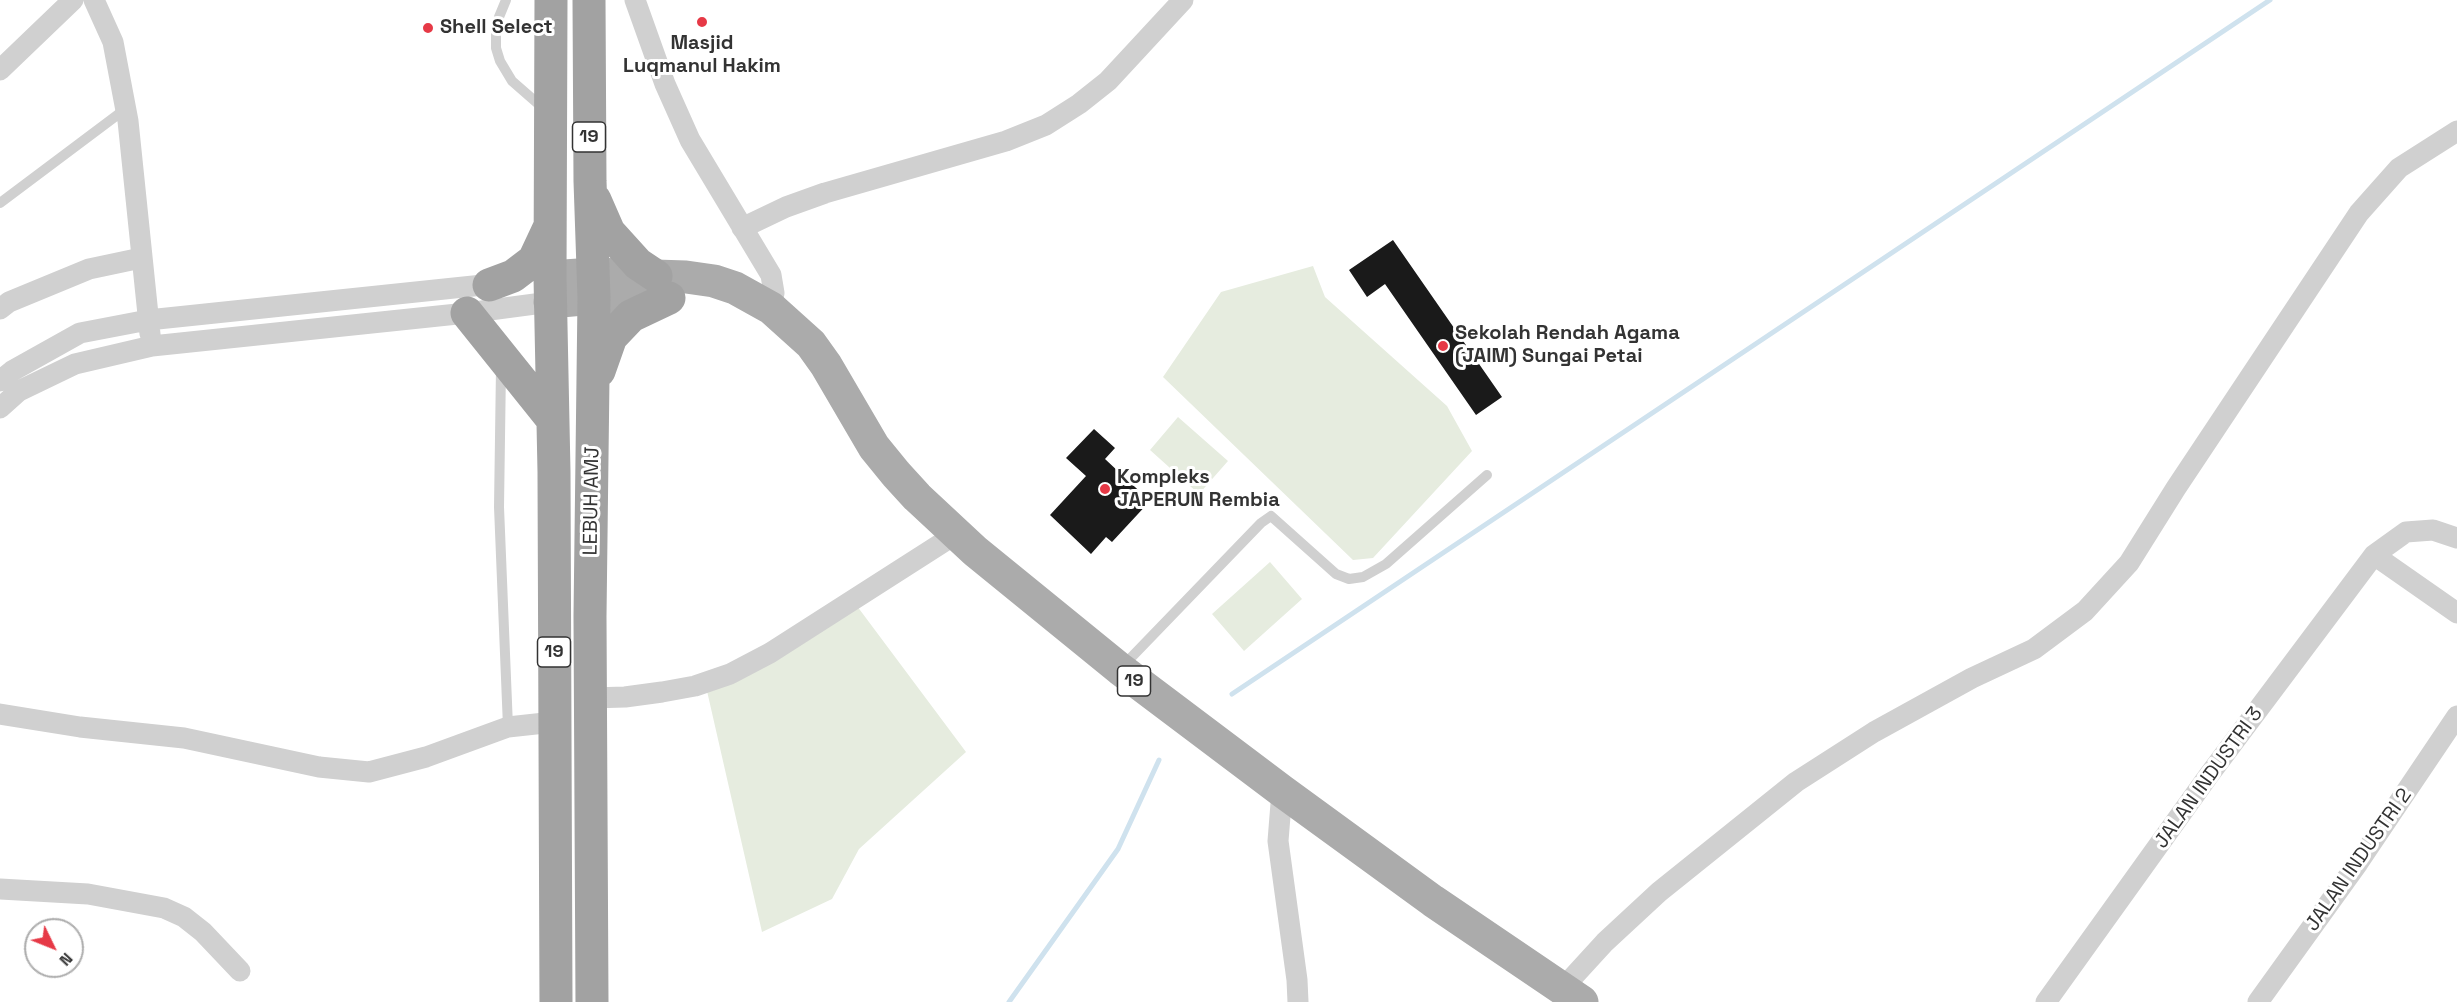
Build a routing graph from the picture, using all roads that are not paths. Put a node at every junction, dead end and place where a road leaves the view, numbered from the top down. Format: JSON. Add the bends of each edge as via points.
{"nodes":[{"id":1,"x":73,"y":0,"type":"edge"},
{"id":2,"x":94,"y":0,"type":"edge"},
{"id":3,"x":506,"y":0,"type":"edge"},
{"id":4,"x":551,"y":0,"type":"edge"},
{"id":5,"x":589,"y":0,"type":"edge"},
{"id":6,"x":635,"y":0,"type":"edge"},
{"id":7,"x":1182,"y":0,"type":"edge"},
{"id":8,"x":0,"y":70,"type":"edge"},
{"id":9,"x":124,"y":110,"type":"junction"},
{"id":10,"x":551,"y":115,"type":"junction"},
{"id":11,"x":2457,"y":131,"type":"edge"},
{"id":12,"x":590,"y":181,"type":"junction"},
{"id":13,"x":0,"y":203,"type":"edge"},
{"id":14,"x":550,"y":224,"type":"junction"},
{"id":15,"x":742,"y":228,"type":"junction"},
{"id":16,"x":141,"y":258,"type":"junction"},
{"id":17,"x":489,"y":285,"type":"junction"},
{"id":18,"x":593,"y":286,"type":"junction"},
{"id":19,"x":662,"y":287,"type":"junction"},
{"id":20,"x":550,"y":289,"type":"junction"},
{"id":21,"x":760,"y":302,"type":"junction"},
{"id":22,"x":0,"y":309,"type":"edge"},
{"id":23,"x":467,"y":313,"type":"junction"},
{"id":24,"x":148,"y":320,"type":"junction"},
{"id":25,"x":152,"y":346,"type":"junction"},
{"id":26,"x":501,"y":355,"type":"junction"},
{"id":27,"x":0,"y":381,"type":"edge"},
{"id":28,"x":594,"y":403,"type":"junction"},
{"id":29,"x":0,"y":408,"type":"edge"},
{"id":30,"x":552,"y":419,"type":"junction"},
{"id":31,"x":1487,"y":475,"type":"dead end"},
{"id":32,"x":956,"y":534,"type":"junction"},
{"id":33,"x":2457,"y":538,"type":"edge"},
{"id":34,"x":2374,"y":555,"type":"junction"},
{"id":35,"x":2457,"y":613,"type":"edge"},
{"id":36,"x":1120,"y":669,"type":"junction"},
{"id":37,"x":591,"y":698,"type":"junction"},
{"id":38,"x":0,"y":714,"type":"edge"},
{"id":39,"x":2457,"y":716,"type":"edge"},
{"id":40,"x":554,"y":722,"type":"junction"},
{"id":41,"x":508,"y":727,"type":"junction"},
{"id":42,"x":1282,"y":791,"type":"junction"},
{"id":43,"x":0,"y":889,"type":"edge"},
{"id":44,"x":240,"y":971,"type":"dead end"},
{"id":45,"x":1572,"y":995,"type":"edge"},
{"id":46,"x":556,"y":1002,"type":"edge"},
{"id":47,"x":592,"y":1002,"type":"edge"},
{"id":48,"x":1298,"y":1002,"type":"edge"},
{"id":49,"x":2046,"y":1002,"type":"edge"},
{"id":50,"x":2258,"y":1002,"type":"edge"}],
"edges":[{"from":1,"to":8,"type":"street"},
{"from":2,"to":9,"type":"street","via":[[113,42]]},
{"from":3,"to":10,"type":"lane","via":[[496,33],[500,61],[512,81]]},
{"from":4,"to":10,"type":"highway","name":"LEBUH AMJ","number":"19"},
{"from":5,"to":12,"type":"highway","name":"LEBUH AMJ","number":"19"},
{"from":6,"to":15,"type":"street","via":[[690,140]]},
{"from":7,"to":15,"type":"street","via":[[1108,81],[1046,125],[1006,141],[825,193]]},
{"from":9,"to":13,"type":"lane"},
{"from":9,"to":16,"type":"street"},
{"from":10,"to":14,"type":"highway","name":"LEBUH AMJ","number":"19"},
{"from":11,"to":45,"type":"street","via":[[2399,168],[2359,213],[2129,563],[2085,611],[2034,649],[1884,726],[1796,782],[1659,892],[1605,942]]},
{"from":12,"to":18,"type":"highway","name":"LEBUH AMJ","number":"19"},
{"from":12,"to":19,"type":"highway","via":[[609,232]]},
{"from":14,"to":17,"type":"highway","via":[[534,260],[513,276]]},
{"from":14,"to":20,"type":"highway","name":"LEBUH AMJ","number":"19"},
{"from":15,"to":21,"type":"street","via":[[771,275],[774,293]]},
{"from":16,"to":22,"type":"street","via":[[89,269]]},
{"from":16,"to":24,"type":"street"},
{"from":17,"to":20,"type":"street"},
{"from":17,"to":24,"type":"street"},
{"from":18,"to":19,"type":"main road","number":"19"},
{"from":18,"to":20,"type":"main road","number":"19"},
{"from":18,"to":28,"type":"highway","name":"LEBUH AMJ","number":"19"},
{"from":19,"to":21,"type":"main road","number":"19","via":[[686,277],[714,281]]},
{"from":19,"to":28,"type":"highway","via":[[611,337],[600,365]]},
{"from":20,"to":23,"type":"street"},
{"from":20,"to":30,"type":"highway","name":"LEBUH AMJ","number":"19"},
{"from":21,"to":32,"type":"main road","number":"19","via":[[812,345],[874,447],[917,497]]},
{"from":23,"to":25,"type":"street"},
{"from":23,"to":26,"type":"highway"},
{"from":24,"to":25,"type":"street"},
{"from":24,"to":27,"type":"street","via":[[80,333]]},
{"from":25,"to":29,"type":"street","via":[[75,364],[19,391]]},
{"from":26,"to":30,"type":"highway"},
{"from":26,"to":41,"type":"lane","via":[[499,507]]},
{"from":28,"to":37,"type":"highway","name":"LEBUH AMJ","number":"19"},
{"from":30,"to":40,"type":"highway","name":"LEBUH AMJ","number":"19"},
{"from":31,"to":36,"type":"lane","via":[[1386,564],[1363,577],[1349,579],[1336,574],[1271,516]]},
{"from":32,"to":36,"type":"main road","number":"19"},
{"from":32,"to":37,"type":"street","via":[[730,674],[662,692]]},
{"from":33,"to":34,"type":"street","name":"JALAN INDUSTRI 3","via":[[2433,530],[2406,532]]},
{"from":34,"to":35,"type":"street"},
{"from":34,"to":49,"type":"street","name":"JALAN INDUSTRI 3"},
{"from":36,"to":42,"type":"main road","number":"19"},
{"from":37,"to":47,"type":"highway","name":"LEBUH AMJ","number":"19"},
{"from":38,"to":41,"type":"street","via":[[184,738],[343,771],[369,772],[426,757]]},
{"from":39,"to":50,"type":"street","name":"JALAN INDUSTRI 2"},
{"from":40,"to":41,"type":"street"},
{"from":40,"to":46,"type":"highway","name":"LEBUH AMJ","number":"19"},
{"from":42,"to":45,"type":"main road","number":"19","via":[[1433,901]]},
{"from":42,"to":48,"type":"street","via":[[1278,841]]},
{"from":43,"to":44,"type":"street","via":[[88,894],[164,908],[203,932]]}]}
